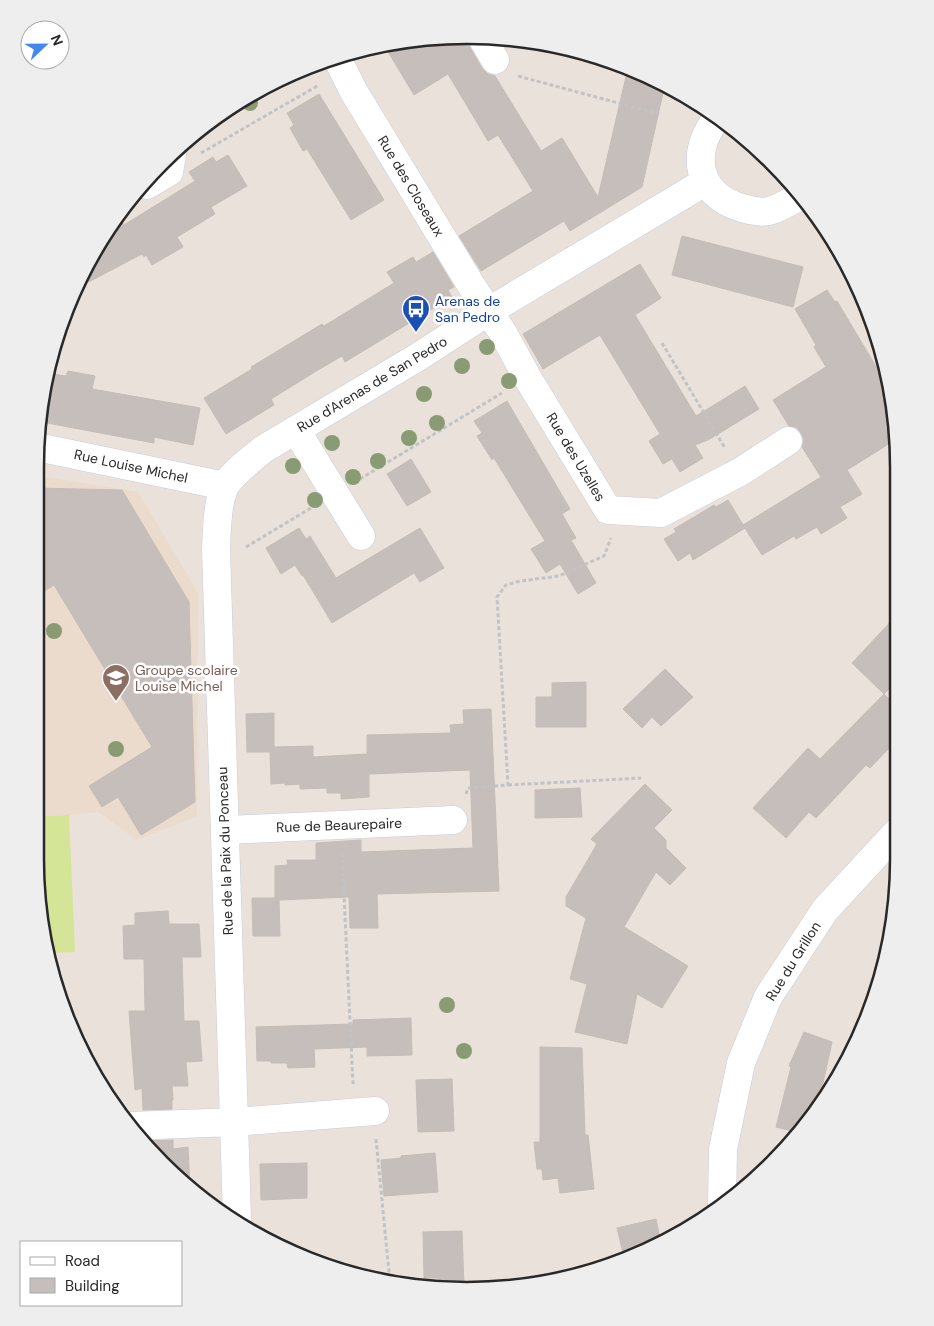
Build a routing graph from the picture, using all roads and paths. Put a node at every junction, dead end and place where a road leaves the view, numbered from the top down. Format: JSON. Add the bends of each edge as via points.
{"nodes":[{"id":1,"x":486,"y":45,"type":"edge"},
{"id":2,"x":495,"y":60,"type":"joint"},
{"id":3,"x":341,"y":63,"type":"edge"},
{"id":4,"x":327,"y":68,"type":"edge"},
{"id":5,"x":659,"y":114,"type":"dead end"},
{"id":6,"x":713,"y":123,"type":"edge"},
{"id":7,"x":171,"y":165,"type":"edge"},
{"id":8,"x":705,"y":182,"type":"junction"},
{"id":9,"x":794,"y":199,"type":"edge"},
{"id":10,"x":489,"y":311,"type":"junction"},
{"id":11,"x":662,"y":343,"type":"dead end"},
{"id":12,"x":527,"y":377,"type":"junction"},
{"id":13,"x":296,"y":430,"type":"junction"},
{"id":14,"x":788,"y":441,"type":"dead end"},
{"id":15,"x":45,"y":449,"type":"edge"},
{"id":16,"x":740,"y":472,"type":"junction"},
{"id":17,"x":226,"y":486,"type":"junction"},
{"id":18,"x":335,"y":494,"type":"junction"},
{"id":19,"x":608,"y":510,"type":"junction"},
{"id":20,"x":361,"y":536,"type":"dead end"},
{"id":21,"x":216,"y":549,"type":"junction"},
{"id":22,"x":641,"y":778,"type":"dead end"},
{"id":23,"x":508,"y":785,"type":"junction"},
{"id":24,"x":453,"y":820,"type":"joint"},
{"id":25,"x":340,"y":825,"type":"junction"},
{"id":26,"x":225,"y":830,"type":"junction"},
{"id":27,"x":890,"y":840,"type":"edge"},
{"id":28,"x":365,"y":1112,"type":"junction"},
{"id":29,"x":234,"y":1122,"type":"junction"},
{"id":30,"x":138,"y":1126,"type":"edge"},
{"id":31,"x":722,"y":1197,"type":"edge"},
{"id":32,"x":237,"y":1214,"type":"edge"},
{"id":33,"x":389,"y":1275,"type":"edge"}],
"edges":[{"from":1,"to":2,"type":"street"},
{"from":2,"to":5,"type":"path","via":[[513,75]]},
{"from":3,"to":10,"type":"street","name":"Rue des Closeaux","via":[[359,101]]},
{"from":4,"to":7,"type":"path"},
{"from":6,"to":8,"type":"street","via":[[705,134],[701,149],[700,165]]},
{"from":8,"to":9,"type":"street","via":[[717,196],[751,210],[768,211]]},
{"from":8,"to":10,"type":"street","name":"Rue d'Arenas de San Pedro"},
{"from":10,"to":12,"type":"street","name":"Rue des Uzelles","via":[[504,332]]},
{"from":10,"to":13,"type":"street","name":"Rue d'Arenas de San Pedro"},
{"from":11,"to":16,"type":"path"},
{"from":12,"to":18,"type":"path"},
{"from":12,"to":19,"type":"street","name":"Rue des Uzelles"},
{"from":13,"to":17,"type":"street","name":"Rue d'Arenas de San Pedro","via":[[262,450]]},
{"from":13,"to":18,"type":"street"},
{"from":14,"to":16,"type":"street","name":"Rue des Uzelles"},
{"from":15,"to":17,"type":"street","name":"Rue Louise Michel"},
{"from":16,"to":19,"type":"street","name":"Rue des Uzelles","via":[[661,513]]},
{"from":17,"to":21,"type":"street","name":"Rue de la Paix du Ponceau","via":[[219,508]]},
{"from":18,"to":20,"type":"street"},
{"from":18,"to":21,"type":"path","via":[[233,554]]},
{"from":19,"to":23,"type":"path","via":[[611,539],[604,556],[559,576],[506,585],[497,597]]},
{"from":21,"to":26,"type":"street","name":"Rue de la Paix du Ponceau"},
{"from":22,"to":23,"type":"path"},
{"from":23,"to":24,"type":"path","via":[[468,788]]},
{"from":24,"to":25,"type":"street","name":"Rue de Beaurepaire"},
{"from":25,"to":26,"type":"street","name":"Rue de Beaurepaire"},
{"from":25,"to":28,"type":"path"},
{"from":26,"to":29,"type":"street","name":"Rue de la Paix du Ponceau"},
{"from":27,"to":31,"type":"street","name":"Rue du Grillon","via":[[825,910],[768,997],[741,1063],[723,1150]]},
{"from":28,"to":29,"type":"street"},
{"from":28,"to":33,"type":"path","via":[[376,1138]]},
{"from":29,"to":30,"type":"street"},
{"from":29,"to":32,"type":"street","name":"Rue de la Paix du Ponceau"}]}
